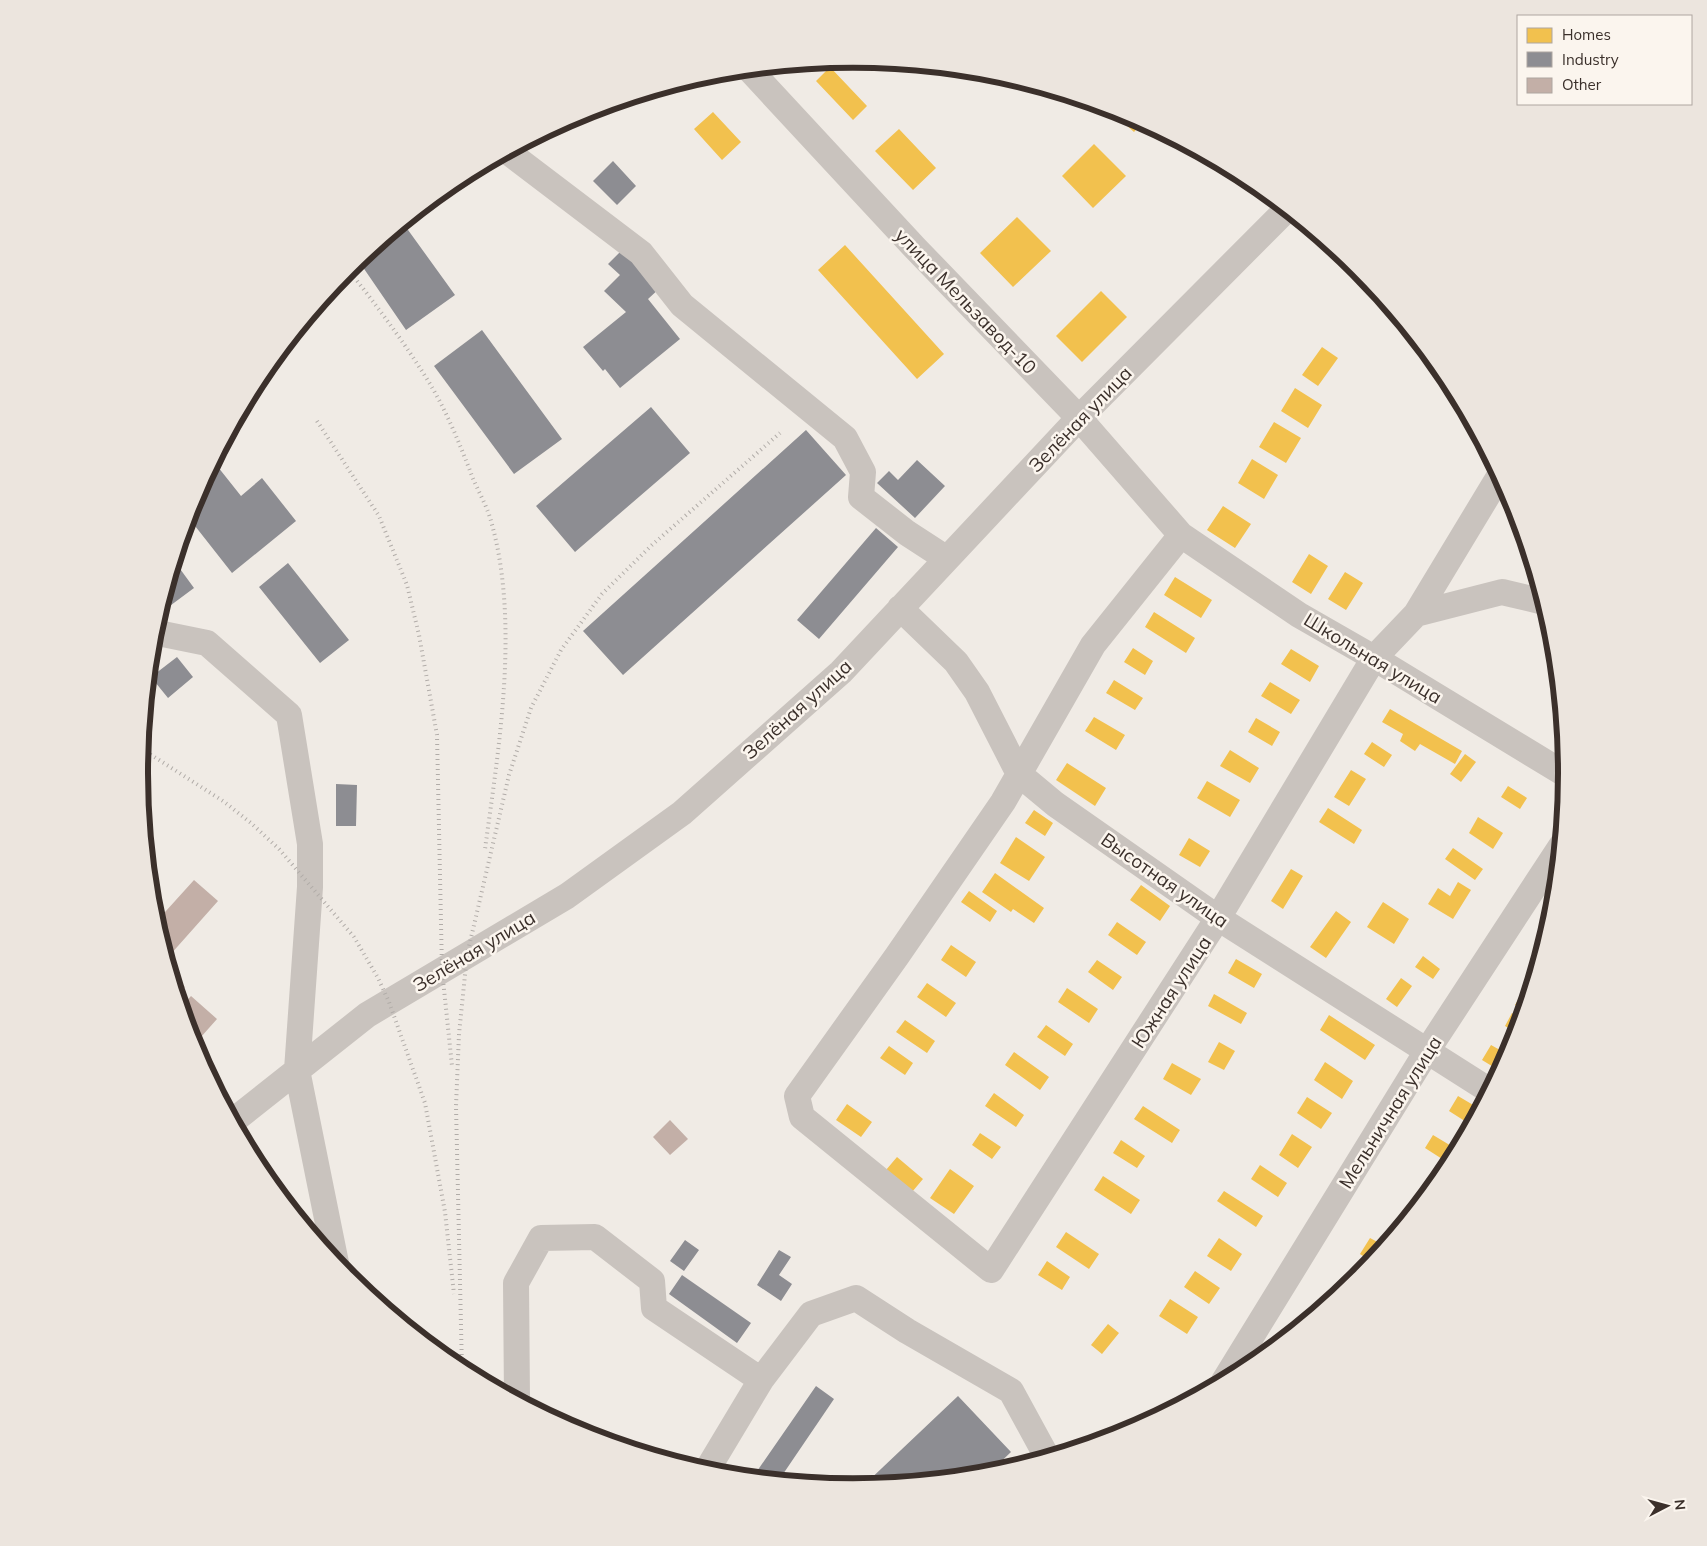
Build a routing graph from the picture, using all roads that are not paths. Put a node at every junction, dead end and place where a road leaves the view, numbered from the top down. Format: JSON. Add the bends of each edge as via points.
{"nodes":[{"id":1,"x":755,"y":75,"type":"edge"},
{"id":2,"x":513,"y":156,"type":"edge"},
{"id":3,"x":1284,"y":213,"type":"edge"},
{"id":4,"x":1080,"y":418,"type":"junction"},
{"id":5,"x":1495,"y":482,"type":"edge"},
{"id":6,"x":1181,"y":535,"type":"junction"},
{"id":7,"x":947,"y":559,"type":"junction"},
{"id":8,"x":1537,"y":600,"type":"edge"},
{"id":9,"x":900,"y":608,"type":"junction"},
{"id":10,"x":1416,"y":614,"type":"junction"},
{"id":11,"x":162,"y":634,"type":"edge"},
{"id":12,"x":1374,"y":658,"type":"junction"},
{"id":13,"x":1559,"y":770,"type":"edge"},
{"id":14,"x":1019,"y":774,"type":"junction"},
{"id":15,"x":1554,"y":856,"type":"edge"},
{"id":16,"x":1218,"y":918,"type":"junction"},
{"id":17,"x":1427,"y":1051,"type":"junction"},
{"id":18,"x":297,"y":1070,"type":"junction"},
{"id":19,"x":1485,"y":1088,"type":"edge"},
{"id":20,"x":238,"y":1117,"type":"edge"},
{"id":21,"x":333,"y":1249,"type":"edge"},
{"id":22,"x":1232,"y":1368,"type":"edge"},
{"id":23,"x":761,"y":1380,"type":"junction"},
{"id":24,"x":517,"y":1393,"type":"edge"},
{"id":25,"x":1044,"y":1452,"type":"edge"},
{"id":26,"x":711,"y":1464,"type":"edge"}],
"edges":[{"from":1,"to":4,"type":"street","name":"улица Мельзавод-10","via":[[916,249]]},
{"from":2,"to":7,"type":"street","via":[[641,253],[682,305],[845,438],[863,472],[861,498]]},
{"from":3,"to":4,"type":"street","name":"Зелёная улица"},
{"from":4,"to":6,"type":"street","name":"улица Мельзавод-10"},
{"from":4,"to":7,"type":"street","name":"Зелёная улица"},
{"from":5,"to":10,"type":"street","name":"Южная улица"},
{"from":6,"to":12,"type":"street","name":"Школьная улица","via":[[1299,615]]},
{"from":6,"to":14,"type":"street","via":[[1093,645]]},
{"from":7,"to":9,"type":"street","name":"Зелёная улица"},
{"from":8,"to":10,"type":"street","via":[[1502,592]]},
{"from":9,"to":14,"type":"street","name":"Высотная улица","via":[[956,662],[977,692]]},
{"from":9,"to":18,"type":"street","name":"Зелёная улица","via":[[841,672],[682,812],[567,896],[366,1015]]},
{"from":10,"to":12,"type":"street","name":"Южная улица"},
{"from":11,"to":18,"type":"street","via":[[207,643],[289,715],[310,844]]},
{"from":12,"to":13,"type":"street","name":"Школьная улица"},
{"from":12,"to":16,"type":"street","name":"Южная улица"},
{"from":14,"to":16,"type":"street","name":"Высотная улица","via":[[1055,804]]},
{"from":14,"to":16,"type":"street","name":"Южная улица","via":[[898,956],[797,1096],[802,1117],[991,1270]]},
{"from":15,"to":17,"type":"street","name":"Мельничная улица"},
{"from":16,"to":17,"type":"street","name":"Высотная улица"},
{"from":17,"to":19,"type":"street","name":"Высотная улица"},
{"from":17,"to":22,"type":"street","name":"Мельничная улица"},
{"from":18,"to":20,"type":"street","name":"Зелёная улица"},
{"from":18,"to":21,"type":"street"},
{"from":23,"to":24,"type":"street","via":[[654,1308],[652,1281],[595,1236],[541,1238],[516,1283]]},
{"from":23,"to":25,"type":"street","via":[[811,1314],[856,1298],[1011,1391]]},
{"from":23,"to":26,"type":"street"}]}
